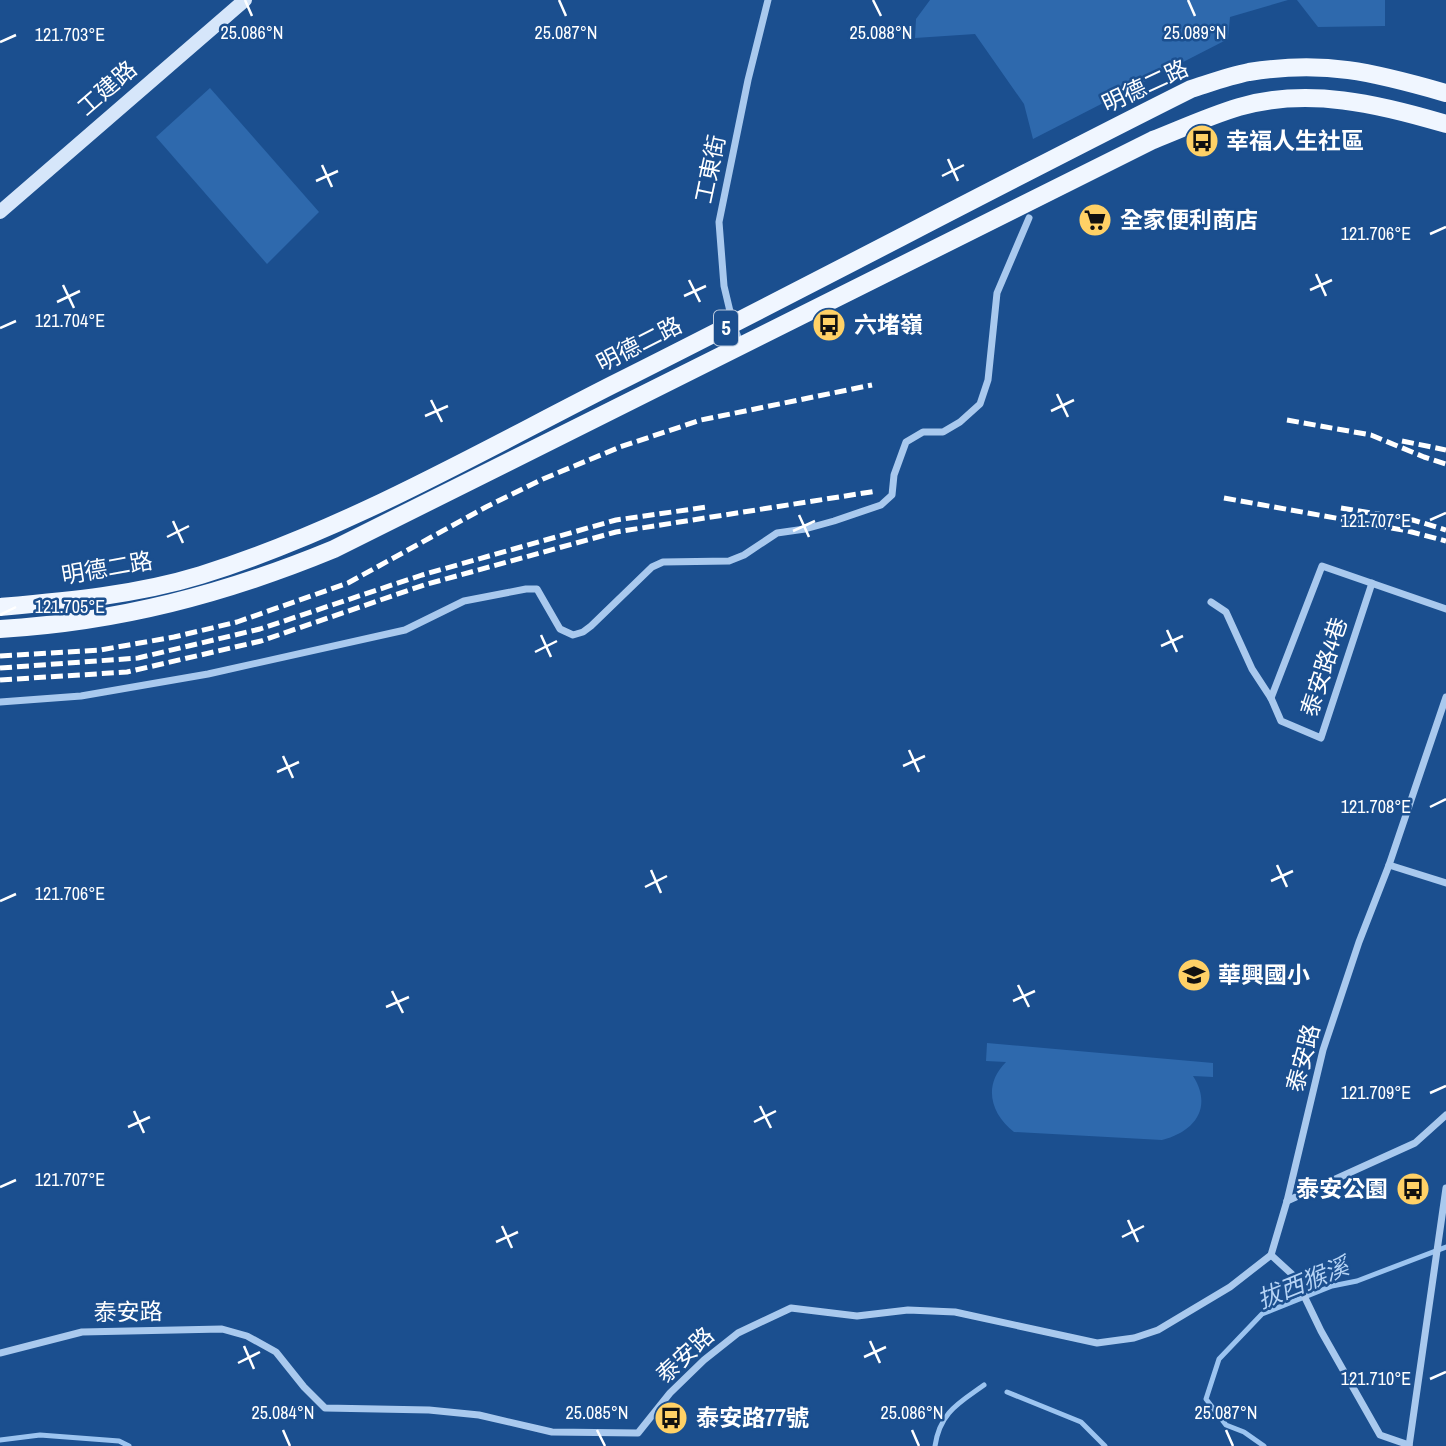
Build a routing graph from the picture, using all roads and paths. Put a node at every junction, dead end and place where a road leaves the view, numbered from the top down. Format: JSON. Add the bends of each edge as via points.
{"nodes":[{"id":1,"x":245,"y":0,"type":"edge"},
{"id":2,"x":768,"y":0,"type":"edge"},
{"id":3,"x":1446,"y":93,"type":"edge"},
{"id":4,"x":1446,"y":124,"type":"edge"},
{"id":5,"x":0,"y":212,"type":"edge"},
{"id":6,"x":1029,"y":218,"type":"dead end"},
{"id":7,"x":733,"y":324,"type":"junction"},
{"id":8,"x":742,"y":346,"type":"junction"},
{"id":9,"x":1372,"y":583,"type":"junction"},
{"id":10,"x":1210,"y":602,"type":"dead end"},
{"id":11,"x":0,"y":607,"type":"edge"},
{"id":12,"x":1446,"y":608,"type":"edge"},
{"id":13,"x":0,"y":629,"type":"edge"},
{"id":14,"x":1446,"y":697,"type":"edge"},
{"id":15,"x":1271,"y":698,"type":"junction"},
{"id":16,"x":0,"y":702,"type":"edge"},
{"id":17,"x":1388,"y":865,"type":"junction"},
{"id":18,"x":1446,"y":883,"type":"edge"},
{"id":19,"x":1446,"y":1115,"type":"edge"},
{"id":20,"x":1446,"y":1188,"type":"edge"},
{"id":21,"x":1287,"y":1201,"type":"junction"},
{"id":22,"x":1271,"y":1255,"type":"junction"},
{"id":23,"x":0,"y":1353,"type":"edge"},
{"id":24,"x":1409,"y":1445,"type":"edge"}],
"edges":[{"from":1,"to":5,"type":"street","name":"工建路"},
{"from":2,"to":7,"type":"street","name":"工東街","via":[[719,222],[724,286]]},
{"from":3,"to":7,"type":"main road","name":"明德二路","number":"5","via":[[1386,75],[1297,66],[1246,73],[1191,89]]},
{"from":4,"to":8,"type":"main road","name":"明德二路","number":"5","via":[[1331,97],[1240,107],[1153,140]]},
{"from":6,"to":16,"type":"street","via":[[997,293],[988,380],[980,404],[943,432],[923,432],[906,442],[892,495],[881,505],[805,530],[777,533],[729,561],[663,562],[583,632],[573,635],[560,629],[537,589],[526,589],[464,601],[404,630],[208,674],[81,696]]},
{"from":7,"to":8,"type":"street","name":"工東街"},
{"from":7,"to":11,"type":"main road","name":"明德二路","number":"5","via":[[376,504],[250,558],[131,591]]},
{"from":8,"to":13,"type":"main road","name":"明德二路","number":"5","via":[[282,570],[180,602]]},
{"from":9,"to":12,"type":"street"},
{"from":9,"to":15,"type":"street","name":"泰安路4巷","via":[[1322,566]]},
{"from":9,"to":15,"type":"street","name":"泰安路4巷","via":[[1321,738],[1282,721]]},
{"from":10,"to":15,"type":"street","name":"泰安路4巷","via":[[1226,612]]},
{"from":14,"to":17,"type":"street","name":"泰安路"},
{"from":17,"to":18,"type":"street"},
{"from":17,"to":21,"type":"street","name":"泰安路","via":[[1323,1050]]},
{"from":19,"to":21,"type":"street","via":[[1415,1143]]},
{"from":20,"to":24,"type":"street"},
{"from":21,"to":22,"type":"street","name":"泰安路"},
{"from":22,"to":23,"type":"street","name":"泰安路","via":[[1230,1287],[1158,1330],[1097,1343],[955,1312],[908,1310],[857,1316],[791,1308],[738,1334],[704,1360],[638,1433],[552,1432],[429,1410],[326,1408],[276,1352],[222,1329],[82,1332]]},
{"from":22,"to":24,"type":"street","via":[[1295,1277],[1380,1435]]}]}
